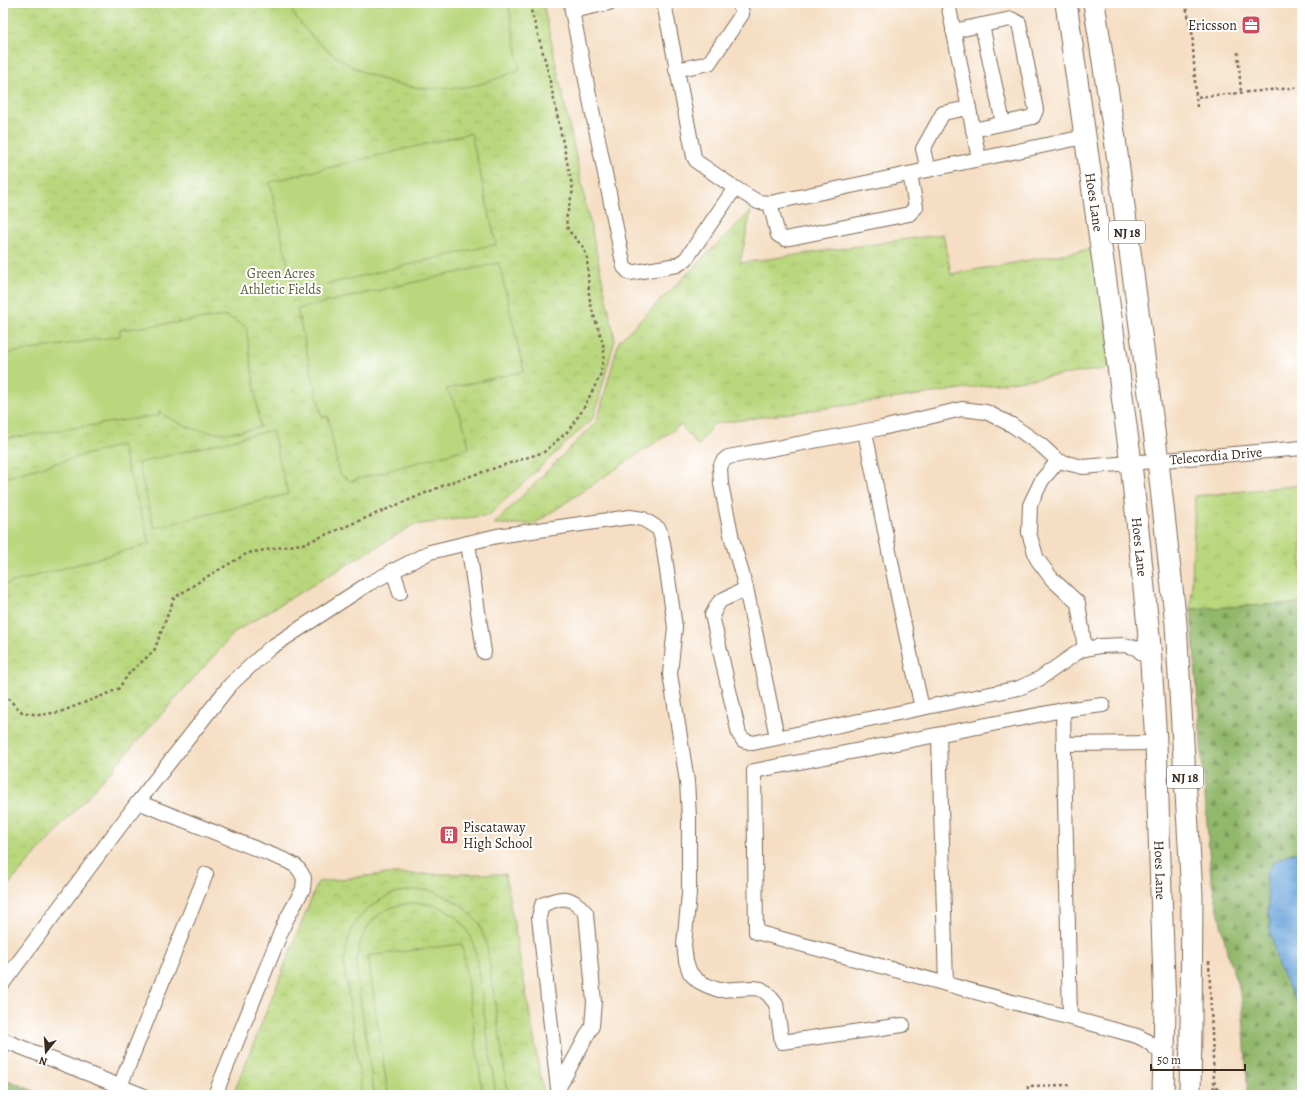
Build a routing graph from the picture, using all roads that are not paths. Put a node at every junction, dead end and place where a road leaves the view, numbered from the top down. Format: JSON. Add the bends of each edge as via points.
{"nodes":[{"id":1,"x":609,"y":3,"type":"edge"},
{"id":2,"x":664,"y":3,"type":"edge"},
{"id":3,"x":740,"y":3,"type":"edge"},
{"id":4,"x":948,"y":3,"type":"edge"},
{"id":5,"x":1066,"y":3,"type":"edge"},
{"id":6,"x":1094,"y":3,"type":"edge"},
{"id":7,"x":571,"y":7,"type":"edge"},
{"id":8,"x":982,"y":25,"type":"junction"},
{"id":9,"x":953,"y":31,"type":"junction"},
{"id":10,"x":676,"y":70,"type":"junction"},
{"id":11,"x":969,"y":108,"type":"junction"},
{"id":12,"x":1003,"y":123,"type":"junction"},
{"id":13,"x":973,"y":130,"type":"junction"},
{"id":14,"x":1084,"y":137,"type":"junction"},
{"id":15,"x":979,"y":159,"type":"junction"},
{"id":16,"x":928,"y":170,"type":"junction"},
{"id":17,"x":910,"y":174,"type":"junction"},
{"id":18,"x":735,"y":188,"type":"junction"},
{"id":19,"x":770,"y":203,"type":"junction"},
{"id":20,"x":864,"y":432,"type":"junction"},
{"id":21,"x":1302,"y":448,"type":"edge"},
{"id":22,"x":1058,"y":461,"type":"junction"},
{"id":23,"x":1158,"y":461,"type":"junction"},
{"id":24,"x":1130,"y":463,"type":"junction"},
{"id":25,"x":468,"y":543,"type":"junction"},
{"id":26,"x":393,"y":570,"type":"junction"},
{"id":27,"x":746,"y":588,"type":"junction"},
{"id":28,"x":400,"y":593,"type":"dead end"},
{"id":29,"x":1085,"y":649,"type":"junction"},
{"id":30,"x":484,"y":652,"type":"dead end"},
{"id":31,"x":1151,"y":661,"type":"junction"},
{"id":32,"x":1103,"y":705,"type":"dead end"},
{"id":33,"x":922,"y":708,"type":"junction"},
{"id":34,"x":1063,"y":710,"type":"junction"},
{"id":35,"x":939,"y":736,"type":"junction"},
{"id":36,"x":777,"y":737,"type":"junction"},
{"id":37,"x":1156,"y":743,"type":"junction"},
{"id":38,"x":1064,"y":744,"type":"junction"},
{"id":39,"x":138,"y":802,"type":"junction"},
{"id":40,"x":206,"y":874,"type":"dead end"},
{"id":41,"x":3,"y":983,"type":"edge"},
{"id":42,"x":946,"y":984,"type":"junction"},
{"id":43,"x":1070,"y":1018,"type":"junction"},
{"id":44,"x":904,"y":1025,"type":"dead end"},
{"id":45,"x":3,"y":1040,"type":"edge"},
{"id":46,"x":1164,"y":1057,"type":"junction"},
{"id":47,"x":120,"y":1086,"type":"junction"},
{"id":48,"x":559,"y":1092,"type":"edge"},
{"id":49,"x":142,"y":1095,"type":"edge"},
{"id":50,"x":215,"y":1095,"type":"edge"},
{"id":51,"x":1163,"y":1095,"type":"edge"},
{"id":52,"x":1190,"y":1095,"type":"edge"}],
"edges":[{"from":1,"to":7,"type":"street"},
{"from":2,"to":10,"type":"street"},
{"from":3,"to":10,"type":"street","via":[[742,14],[709,63]]},
{"from":4,"to":9,"type":"street"},
{"from":5,"to":14,"type":"highway","name":"Hoes Lane","number":"NJ 18"},
{"from":6,"to":23,"type":"highway","name":"Hoes Lane","number":"NJ 18"},
{"from":7,"to":18,"type":"street","via":[[624,267],[630,272],[677,265],[686,259]]},
{"from":8,"to":9,"type":"street"},
{"from":8,"to":12,"type":"street"},
{"from":8,"to":12,"type":"street","via":[[1011,19],[1019,23],[1036,110],[1033,117]]},
{"from":9,"to":11,"type":"street"},
{"from":10,"to":18,"type":"street","via":[[694,157],[697,162]]},
{"from":11,"to":13,"type":"street"},
{"from":11,"to":16,"type":"street","via":[[944,113],[923,149]]},
{"from":12,"to":13,"type":"street"},
{"from":13,"to":15,"type":"street"},
{"from":14,"to":15,"type":"street"},
{"from":14,"to":24,"type":"highway","name":"Hoes Lane","number":"NJ 18"},
{"from":15,"to":16,"type":"street"},
{"from":16,"to":17,"type":"street"},
{"from":17,"to":19,"type":"street"},
{"from":17,"to":19,"type":"street","via":[[916,207],[909,214],[785,239],[778,235]]},
{"from":18,"to":19,"type":"street","via":[[758,202]]},
{"from":20,"to":22,"type":"street","via":[[962,409],[986,412],[1012,425]]},
{"from":20,"to":27,"type":"street","via":[[728,457],[722,461],[721,484],[732,539]]},
{"from":20,"to":33,"type":"street"},
{"from":21,"to":23,"type":"street","name":"Telecordia Drive"},
{"from":22,"to":24,"type":"street","name":"Telecordia Drive","via":[[1083,467]]},
{"from":22,"to":29,"type":"street","via":[[1042,480],[1030,505],[1029,533],[1037,559],[1052,579],[1078,603]]},
{"from":23,"to":24,"type":"street","name":"Telecordia Drive"},
{"from":23,"to":52,"type":"highway","name":"Hoes Lane","number":"NJ 18","via":[[1176,624],[1192,895]]},
{"from":24,"to":31,"type":"highway","name":"Hoes Lane","number":"NJ 18"},
{"from":25,"to":26,"type":"street","via":[[430,552]]},
{"from":25,"to":30,"type":"street"},
{"from":25,"to":44,"type":"street","via":[[497,536],[630,517],[643,519],[659,529],[675,627],[670,674],[687,781],[689,894],[684,945],[690,973],[698,981],[719,990],[753,988],[761,989],[768,994],[776,1004],[782,1042]]},
{"from":26,"to":28,"type":"street"},
{"from":26,"to":39,"type":"street","via":[[270,648],[230,685]]},
{"from":27,"to":36,"type":"street"},
{"from":27,"to":36,"type":"street","via":[[718,602],[712,615],[739,734],[743,740],[753,743]]},
{"from":29,"to":31,"type":"street","via":[[1124,645],[1136,648]]},
{"from":29,"to":33,"type":"street","via":[[1039,679],[1019,688]]},
{"from":31,"to":37,"type":"highway","name":"Hoes Lane","number":"NJ 18"},
{"from":32,"to":34,"type":"street"},
{"from":33,"to":36,"type":"street"},
{"from":34,"to":35,"type":"street"},
{"from":34,"to":38,"type":"street"},
{"from":35,"to":42,"type":"street"},
{"from":35,"to":42,"type":"street","via":[[754,771],[756,932]]},
{"from":37,"to":38,"type":"street"},
{"from":37,"to":46,"type":"highway","name":"Hoes Lane","number":"NJ 18","via":[[1165,1001]]},
{"from":38,"to":43,"type":"street"},
{"from":39,"to":41,"type":"street"},
{"from":39,"to":50,"type":"street","via":[[287,861],[296,866],[304,878],[303,889],[285,922]]},
{"from":40,"to":47,"type":"street"},
{"from":42,"to":43,"type":"street"},
{"from":43,"to":46,"type":"street","via":[[1137,1036],[1157,1048]]},
{"from":45,"to":47,"type":"street"},
{"from":46,"to":51,"type":"highway","name":"Hoes Lane","number":"NJ 18"},
{"from":47,"to":49,"type":"street"},
{"from":48,"to":48,"type":"street","via":[[539,917],[542,905],[568,898],[586,913],[594,1002],[592,1026]]}]}
